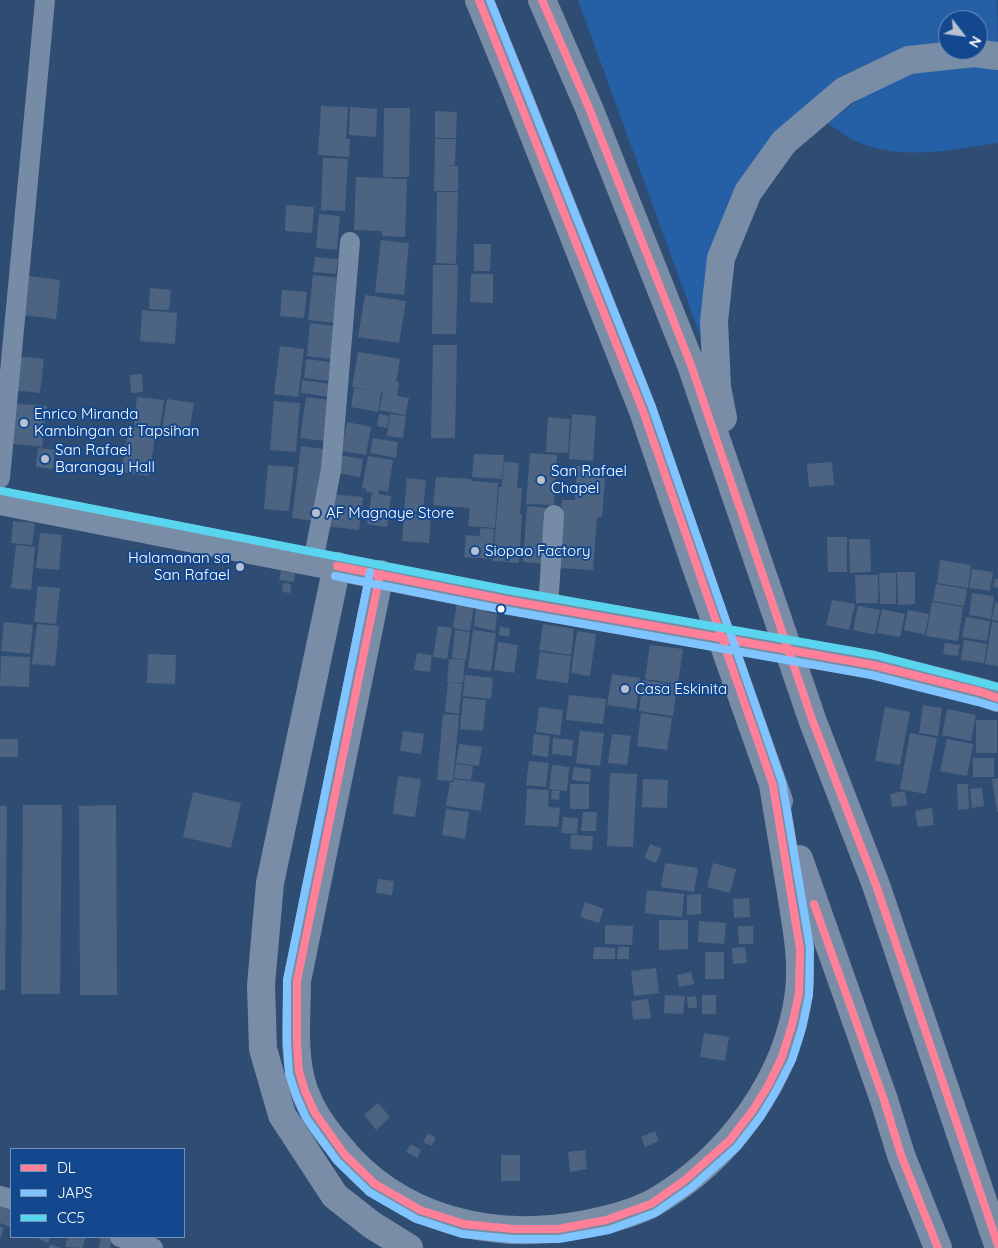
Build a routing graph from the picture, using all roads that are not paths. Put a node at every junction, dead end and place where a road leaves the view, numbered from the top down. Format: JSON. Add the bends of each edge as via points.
{"nodes":[{"id":1,"x":45,"y":0,"type":"edge"},
{"id":2,"x":479,"y":0,"type":"edge"},
{"id":3,"x":542,"y":0,"type":"edge"},
{"id":4,"x":998,"y":56,"type":"edge"},
{"id":5,"x":350,"y":242,"type":"dead end"},
{"id":6,"x":0,"y":478,"type":"edge"},
{"id":7,"x":0,"y":501,"type":"edge"},
{"id":8,"x":737,"y":503,"type":"junction"},
{"id":9,"x":554,"y":515,"type":"dead end"},
{"id":10,"x":325,"y":564,"type":"junction"},
{"id":11,"x":380,"y":574,"type":"junction"},
{"id":12,"x":548,"y":608,"type":"junction"},
{"id":13,"x":998,"y":698,"type":"edge"},
{"id":14,"x":773,"y":785,"type":"junction"},
{"id":15,"x":123,"y":1238,"type":"edge"},
{"id":16,"x":998,"y":1245,"type":"edge"},
{"id":17,"x":153,"y":1248,"type":"edge"},
{"id":18,"x":410,"y":1248,"type":"edge"},
{"id":19,"x":938,"y":1248,"type":"edge"}],
"edges":[{"from":1,"to":6,"type":"street"},
{"from":2,"to":14,"type":"highway","via":[[643,411]]},
{"from":3,"to":8,"type":"highway","via":[[589,108],[691,365]]},
{"from":4,"to":8,"type":"highway","via":[[974,53],[909,60],[844,91],[784,142],[748,192],[721,258],[714,321],[717,387]]},
{"from":5,"to":10,"type":"street"},
{"from":7,"to":10,"type":"highway"},
{"from":8,"to":16,"type":"highway","via":[[813,722],[876,885]]},
{"from":9,"to":12,"type":"street"},
{"from":10,"to":11,"type":"highway"},
{"from":10,"to":18,"type":"highway","via":[[270,883],[261,985],[263,1049],[282,1115],[335,1196],[372,1226]]},
{"from":11,"to":12,"type":"highway"},
{"from":11,"to":14,"type":"highway","via":[[297,981],[297,1044],[299,1071],[305,1091],[328,1133],[375,1184],[420,1210],[464,1224],[514,1229],[558,1229],[606,1220],[651,1204],[686,1180],[730,1140],[768,1086],[782,1056],[799,993],[800,949]]},
{"from":12,"to":13,"type":"highway","via":[[874,665]]},
{"from":14,"to":19,"type":"highway","via":[[911,1181]]},
{"from":15,"to":17,"type":"street"}]}
